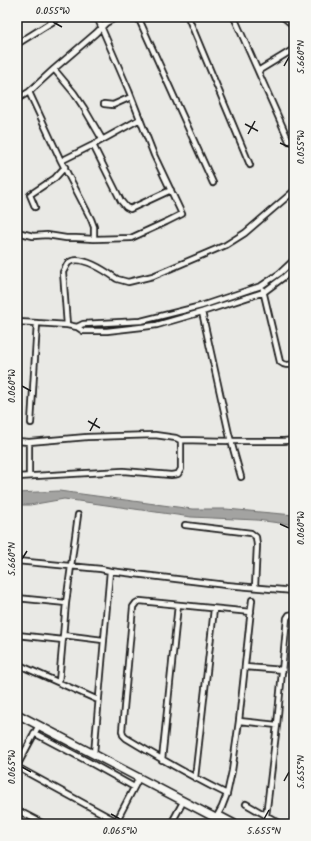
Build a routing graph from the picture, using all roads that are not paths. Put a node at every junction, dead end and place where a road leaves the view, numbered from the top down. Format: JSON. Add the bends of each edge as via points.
{"nodes":[{"id":1,"x":60,"y":17,"type":"edge"},
{"id":2,"x":97,"y":17,"type":"edge"},
{"id":3,"x":117,"y":17,"type":"edge"},
{"id":4,"x":138,"y":17,"type":"edge"},
{"id":5,"x":188,"y":17,"type":"edge"},
{"id":6,"x":234,"y":17,"type":"edge"},
{"id":7,"x":283,"y":17,"type":"edge"},
{"id":8,"x":294,"y":26,"type":"edge"},
{"id":9,"x":101,"y":27,"type":"junction"},
{"id":10,"x":17,"y":44,"type":"edge"},
{"id":11,"x":294,"y":49,"type":"edge"},
{"id":12,"x":54,"y":68,"type":"junction"},
{"id":13,"x":258,"y":71,"type":"junction"},
{"id":14,"x":28,"y":92,"type":"junction"},
{"id":15,"x":131,"y":97,"type":"junction"},
{"id":16,"x":17,"y":99,"type":"edge"},
{"id":17,"x":104,"y":104,"type":"dead end"},
{"id":18,"x":140,"y":119,"type":"junction"},
{"id":19,"x":102,"y":139,"type":"junction"},
{"id":20,"x":289,"y":141,"type":"dead end"},
{"id":21,"x":93,"y":145,"type":"junction"},
{"id":22,"x":61,"y":161,"type":"junction"},
{"id":23,"x":250,"y":165,"type":"dead end"},
{"id":24,"x":65,"y":167,"type":"junction"},
{"id":25,"x":213,"y":183,"type":"dead end"},
{"id":26,"x":171,"y":190,"type":"junction"},
{"id":27,"x":294,"y":191,"type":"edge"},
{"id":28,"x":35,"y":207,"type":"dead end"},
{"id":29,"x":17,"y":232,"type":"edge"},
{"id":30,"x":94,"y":239,"type":"junction"},
{"id":31,"x":294,"y":260,"type":"edge"},
{"id":32,"x":294,"y":268,"type":"edge"},
{"id":33,"x":261,"y":286,"type":"junction"},
{"id":34,"x":264,"y":292,"type":"junction"},
{"id":35,"x":202,"y":312,"type":"junction"},
{"id":36,"x":17,"y":322,"type":"edge"},
{"id":37,"x":37,"y":322,"type":"junction"},
{"id":38,"x":67,"y":325,"type":"junction"},
{"id":39,"x":77,"y":327,"type":"junction"},
{"id":40,"x":294,"y":364,"type":"edge"},
{"id":41,"x":31,"y":423,"type":"dead end"},
{"id":42,"x":180,"y":440,"type":"junction"},
{"id":43,"x":294,"y":440,"type":"edge"},
{"id":44,"x":17,"y":441,"type":"edge"},
{"id":45,"x":231,"y":441,"type":"junction"},
{"id":46,"x":30,"y":442,"type":"junction"},
{"id":47,"x":28,"y":476,"type":"junction"},
{"id":48,"x":17,"y":477,"type":"edge"},
{"id":49,"x":241,"y":477,"type":"dead end"},
{"id":50,"x":78,"y":515,"type":"dead end"},
{"id":51,"x":185,"y":525,"type":"dead end"},
{"id":52,"x":17,"y":561,"type":"edge"},
{"id":53,"x":71,"y":566,"type":"junction"},
{"id":54,"x":110,"y":570,"type":"junction"},
{"id":55,"x":255,"y":587,"type":"junction"},
{"id":56,"x":294,"y":591,"type":"edge"},
{"id":57,"x":17,"y":598,"type":"edge"},
{"id":58,"x":252,"y":600,"type":"dead end"},
{"id":59,"x":66,"y":603,"type":"junction"},
{"id":60,"x":178,"y":605,"type":"junction"},
{"id":61,"x":214,"y":609,"type":"junction"},
{"id":62,"x":250,"y":612,"type":"junction"},
{"id":63,"x":294,"y":614,"type":"edge"},
{"id":64,"x":17,"y":635,"type":"edge"},
{"id":65,"x":63,"y":635,"type":"junction"},
{"id":66,"x":63,"y":640,"type":"junction"},
{"id":67,"x":103,"y":640,"type":"junction"},
{"id":68,"x":17,"y":664,"type":"edge"},
{"id":69,"x":245,"y":667,"type":"junction"},
{"id":70,"x":283,"y":670,"type":"junction"},
{"id":71,"x":58,"y":682,"type":"junction"},
{"id":72,"x":98,"y":700,"type":"junction"},
{"id":73,"x":17,"y":714,"type":"edge"},
{"id":74,"x":240,"y":721,"type":"junction"},
{"id":75,"x":39,"y":725,"type":"junction"},
{"id":76,"x":277,"y":726,"type":"junction"},
{"id":77,"x":34,"y":733,"type":"junction"},
{"id":78,"x":94,"y":754,"type":"junction"},
{"id":79,"x":162,"y":760,"type":"junction"},
{"id":80,"x":17,"y":766,"type":"edge"},
{"id":81,"x":139,"y":778,"type":"junction"},
{"id":82,"x":195,"y":778,"type":"junction"},
{"id":83,"x":134,"y":787,"type":"junction"},
{"id":84,"x":227,"y":794,"type":"junction"},
{"id":85,"x":184,"y":802,"type":"junction"},
{"id":86,"x":246,"y":804,"type":"dead end"},
{"id":87,"x":17,"y":810,"type":"edge"},
{"id":88,"x":217,"y":816,"type":"junction"},
{"id":89,"x":266,"y":816,"type":"junction"},
{"id":90,"x":115,"y":822,"type":"edge"},
{"id":91,"x":44,"y":824,"type":"edge"},
{"id":92,"x":172,"y":824,"type":"edge"},
{"id":93,"x":228,"y":824,"type":"edge"},
{"id":94,"x":237,"y":824,"type":"edge"},
{"id":95,"x":281,"y":824,"type":"edge"}],
"edges":[{"from":1,"to":10,"type":"street"},
{"from":2,"to":9,"type":"street"},
{"from":3,"to":9,"type":"street"},
{"from":4,"to":25,"type":"street"},
{"from":5,"to":23,"type":"street"},
{"from":6,"to":13,"type":"street"},
{"from":7,"to":8,"type":"street"},
{"from":9,"to":12,"type":"street"},
{"from":9,"to":15,"type":"street"},
{"from":11,"to":13,"type":"street"},
{"from":12,"to":14,"type":"street"},
{"from":12,"to":19,"type":"street","via":[[74,93]]},
{"from":13,"to":20,"type":"street"},
{"from":14,"to":16,"type":"street"},
{"from":14,"to":22,"type":"street"},
{"from":15,"to":17,"type":"street","via":[[113,105]]},
{"from":15,"to":18,"type":"street"},
{"from":18,"to":19,"type":"street"},
{"from":18,"to":26,"type":"street"},
{"from":19,"to":21,"type":"street"},
{"from":21,"to":22,"type":"street"},
{"from":21,"to":26,"type":"street","via":[[126,207],[130,209]]},
{"from":22,"to":24,"type":"street"},
{"from":24,"to":28,"type":"street","via":[[55,178],[30,195]]},
{"from":24,"to":30,"type":"street","via":[[91,219]]},
{"from":26,"to":30,"type":"street","via":[[182,214],[131,238]]},
{"from":27,"to":38,"type":"street","via":[[245,233],[226,245],[153,276],[128,282],[91,263],[79,260],[69,263],[63,272]]},
{"from":29,"to":30,"type":"street","via":[[33,236]]},
{"from":31,"to":33,"type":"street"},
{"from":32,"to":34,"type":"street"},
{"from":33,"to":34,"type":"street"},
{"from":33,"to":39,"type":"street","via":[[201,306],[147,319],[83,324]]},
{"from":34,"to":35,"type":"street"},
{"from":34,"to":40,"type":"street","via":[[280,362],[283,365]]},
{"from":35,"to":39,"type":"street","via":[[142,327],[83,331]]},
{"from":35,"to":45,"type":"street"},
{"from":36,"to":37,"type":"street"},
{"from":37,"to":38,"type":"street"},
{"from":37,"to":41,"type":"street"},
{"from":38,"to":39,"type":"street"},
{"from":42,"to":45,"type":"street"},
{"from":42,"to":46,"type":"street","via":[[155,435]]},
{"from":42,"to":47,"type":"street","via":[[181,469],[178,474],[171,476],[123,471]]},
{"from":43,"to":45,"type":"street"},
{"from":44,"to":46,"type":"street"},
{"from":45,"to":49,"type":"street"},
{"from":46,"to":47,"type":"street"},
{"from":47,"to":48,"type":"street"},
{"from":50,"to":53,"type":"street"},
{"from":51,"to":55,"type":"street","via":[[251,533],[256,537]]},
{"from":52,"to":53,"type":"street"},
{"from":53,"to":54,"type":"street"},
{"from":53,"to":59,"type":"street"},
{"from":54,"to":55,"type":"street"},
{"from":54,"to":67,"type":"street"},
{"from":55,"to":56,"type":"street"},
{"from":57,"to":59,"type":"street"},
{"from":58,"to":62,"type":"street"},
{"from":59,"to":65,"type":"street"},
{"from":60,"to":61,"type":"street"},
{"from":60,"to":79,"type":"street"},
{"from":60,"to":79,"type":"street","via":[[140,601],[133,607],[122,731],[126,738]]},
{"from":61,"to":62,"type":"street"},
{"from":61,"to":82,"type":"street"},
{"from":62,"to":69,"type":"street"},
{"from":63,"to":70,"type":"street","via":[[287,618]]},
{"from":64,"to":66,"type":"street"},
{"from":65,"to":66,"type":"street"},
{"from":65,"to":67,"type":"street"},
{"from":66,"to":71,"type":"street"},
{"from":67,"to":72,"type":"street"},
{"from":68,"to":71,"type":"street"},
{"from":69,"to":70,"type":"street"},
{"from":69,"to":74,"type":"street"},
{"from":70,"to":76,"type":"street"},
{"from":71,"to":72,"type":"street"},
{"from":72,"to":78,"type":"street"},
{"from":73,"to":75,"type":"street"},
{"from":74,"to":76,"type":"street"},
{"from":74,"to":84,"type":"street"},
{"from":75,"to":77,"type":"street"},
{"from":75,"to":78,"type":"street"},
{"from":76,"to":89,"type":"street"},
{"from":77,"to":80,"type":"street"},
{"from":77,"to":83,"type":"street"},
{"from":78,"to":81,"type":"street"},
{"from":79,"to":82,"type":"street"},
{"from":80,"to":90,"type":"street"},
{"from":81,"to":83,"type":"street"},
{"from":81,"to":85,"type":"street"},
{"from":82,"to":84,"type":"street"},
{"from":83,"to":90,"type":"street"},
{"from":84,"to":88,"type":"street"},
{"from":85,"to":88,"type":"street"},
{"from":85,"to":92,"type":"street"},
{"from":86,"to":89,"type":"street"},
{"from":87,"to":91,"type":"street"},
{"from":88,"to":93,"type":"street"},
{"from":88,"to":94,"type":"street"},
{"from":89,"to":95,"type":"street"}]}
